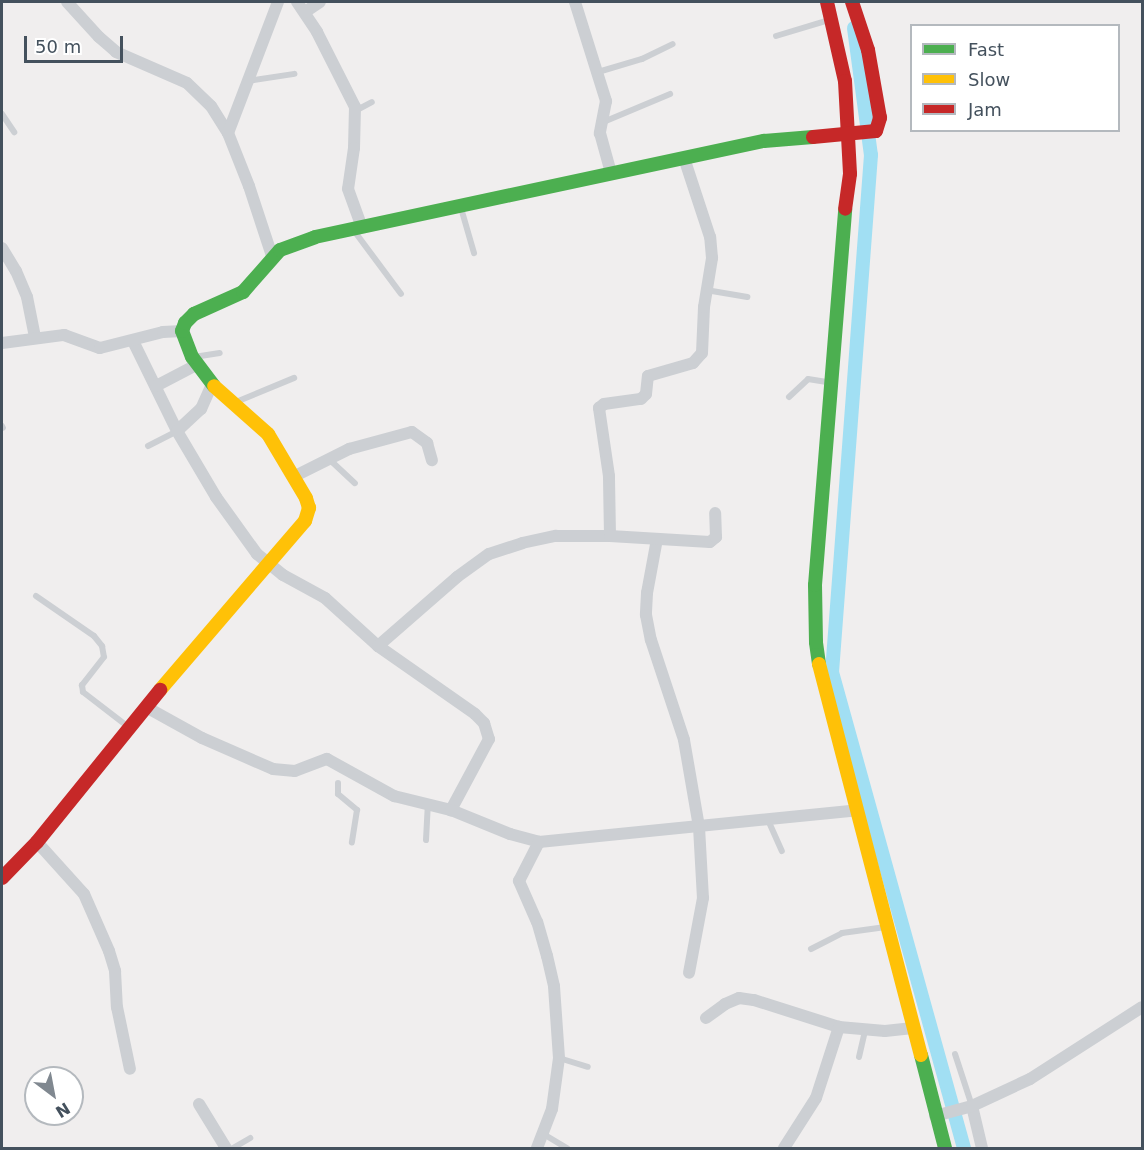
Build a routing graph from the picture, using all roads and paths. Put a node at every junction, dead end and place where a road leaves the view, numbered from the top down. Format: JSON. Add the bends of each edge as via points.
{"nodes":[{"id":1,"x":67,"y":2,"type":"edge"},
{"id":2,"x":278,"y":2,"type":"edge"},
{"id":3,"x":297,"y":2,"type":"edge"},
{"id":4,"x":320,"y":2,"type":"edge"},
{"id":5,"x":575,"y":2,"type":"edge"},
{"id":6,"x":827,"y":2,"type":"edge"},
{"id":7,"x":852,"y":2,"type":"edge"},
{"id":8,"x":305,"y":12,"type":"junction"},
{"id":9,"x":832,"y":19,"type":"junction"},
{"id":10,"x":776,"y":36,"type":"dead end"},
{"id":11,"x":673,"y":44,"type":"dead end"},
{"id":12,"x":598,"y":72,"type":"junction"},
{"id":13,"x":294,"y":74,"type":"dead end"},
{"id":14,"x":248,"y":81,"type":"junction"},
{"id":15,"x":670,"y":94,"type":"dead end"},
{"id":16,"x":372,"y":102,"type":"dead end"},
{"id":17,"x":356,"y":111,"type":"junction"},
{"id":18,"x":2,"y":114,"type":"edge"},
{"id":19,"x":600,"y":124,"type":"junction"},
{"id":20,"x":14,"y":132,"type":"dead end"},
{"id":21,"x":860,"y":132,"type":"junction"},
{"id":22,"x":228,"y":133,"type":"junction"},
{"id":23,"x":684,"y":158,"type":"junction"},
{"id":24,"x":611,"y":173,"type":"junction"},
{"id":25,"x":460,"y":205,"type":"junction"},
{"id":26,"x":357,"y":226,"type":"junction"},
{"id":27,"x":2,"y":248,"type":"edge"},
{"id":28,"x":474,"y":252,"type":"dead end"},
{"id":29,"x":272,"y":256,"type":"junction"},
{"id":30,"x":706,"y":290,"type":"junction"},
{"id":31,"x":401,"y":294,"type":"dead end"},
{"id":32,"x":747,"y":297,"type":"dead end"},
{"id":33,"x":182,"y":331,"type":"junction"},
{"id":34,"x":35,"y":338,"type":"junction"},
{"id":35,"x":133,"y":341,"type":"junction"},
{"id":36,"x":2,"y":343,"type":"edge"},
{"id":37,"x":220,"y":353,"type":"dead end"},
{"id":38,"x":195,"y":360,"type":"junction"},
{"id":39,"x":294,"y":378,"type":"dead end"},
{"id":40,"x":830,"y":382,"type":"junction"},
{"id":41,"x":212,"y":384,"type":"junction"},
{"id":42,"x":156,"y":386,"type":"junction"},
{"id":43,"x":789,"y":397,"type":"dead end"},
{"id":44,"x":234,"y":403,"type":"junction"},
{"id":45,"x":177,"y":430,"type":"junction"},
{"id":46,"x":148,"y":446,"type":"dead end"},
{"id":47,"x":330,"y":460,"type":"junction"},
{"id":48,"x":432,"y":460,"type":"dead end"},
{"id":49,"x":293,"y":477,"type":"junction"},
{"id":50,"x":355,"y":483,"type":"dead end"},
{"id":51,"x":715,"y":513,"type":"dead end"},
{"id":52,"x":610,"y":536,"type":"junction"},
{"id":53,"x":657,"y":538,"type":"junction"},
{"id":54,"x":267,"y":563,"type":"junction"},
{"id":55,"x":36,"y":596,"type":"dead end"},
{"id":56,"x":378,"y":646,"type":"junction"},
{"id":57,"x":146,"y":707,"type":"junction"},
{"id":58,"x":129,"y":728,"type":"junction"},
{"id":59,"x":339,"y":783,"type":"dead end"},
{"id":60,"x":428,"y":803,"type":"junction"},
{"id":61,"x":451,"y":810,"type":"junction"},
{"id":62,"x":857,"y":810,"type":"junction"},
{"id":63,"x":768,"y":819,"type":"junction"},
{"id":64,"x":699,"y":826,"type":"junction"},
{"id":65,"x":426,"y":840,"type":"dead end"},
{"id":66,"x":37,"y":842,"type":"junction"},
{"id":67,"x":539,"y":842,"type":"junction"},
{"id":68,"x":352,"y":843,"type":"dead end"},
{"id":69,"x":782,"y":851,"type":"dead end"},
{"id":70,"x":2,"y":879,"type":"edge"},
{"id":71,"x":887,"y":927,"type":"junction"},
{"id":72,"x":811,"y":949,"type":"dead end"},
{"id":73,"x":689,"y":973,"type":"dead end"},
{"id":74,"x":1143,"y":1007,"type":"edge"},
{"id":75,"x":706,"y":1018,"type":"dead end"},
{"id":76,"x":839,"y":1027,"type":"junction"},
{"id":77,"x":913,"y":1028,"type":"junction"},
{"id":78,"x":865,"y":1031,"type":"junction"},
{"id":79,"x":955,"y":1054,"type":"dead end"},
{"id":80,"x":859,"y":1057,"type":"dead end"},
{"id":81,"x":559,"y":1058,"type":"junction"},
{"id":82,"x":588,"y":1067,"type":"dead end"},
{"id":83,"x":130,"y":1069,"type":"dead end"},
{"id":84,"x":199,"y":1104,"type":"dead end"},
{"id":85,"x":967,"y":1107,"type":"junction"},
{"id":86,"x":939,"y":1115,"type":"junction"},
{"id":87,"x":545,"y":1135,"type":"junction"},
{"id":88,"x":250,"y":1138,"type":"dead end"},
{"id":89,"x":226,"y":1149,"type":"edge"},
{"id":90,"x":233,"y":1149,"type":"edge"},
{"id":91,"x":537,"y":1149,"type":"edge"},
{"id":92,"x":567,"y":1149,"type":"edge"},
{"id":93,"x":784,"y":1149,"type":"edge"},
{"id":94,"x":945,"y":1149,"type":"edge"},
{"id":95,"x":982,"y":1149,"type":"edge"}],
"edges":[{"from":1,"to":22,"type":"street","via":[[116,52],[188,83],[211,106]]},
{"from":2,"to":14,"type":"street"},
{"from":3,"to":8,"type":"street"},
{"from":4,"to":8,"type":"street"},
{"from":5,"to":12,"type":"street"},
{"from":6,"to":9,"type":"street"},
{"from":7,"to":21,"type":"street","via":[[868,50],[879,129]]},
{"from":8,"to":17,"type":"street"},
{"from":9,"to":10,"type":"lane"},
{"from":9,"to":21,"type":"street"},
{"from":11,"to":12,"type":"lane","via":[[642,59]]},
{"from":12,"to":19,"type":"street","via":[[606,101]]},
{"from":13,"to":14,"type":"lane"},
{"from":14,"to":22,"type":"street"},
{"from":15,"to":19,"type":"lane"},
{"from":16,"to":17,"type":"lane"},
{"from":17,"to":26,"type":"street","via":[[348,189]]},
{"from":18,"to":20,"type":"lane"},
{"from":19,"to":24,"type":"street"},
{"from":21,"to":23,"type":"street","via":[[764,141]]},
{"from":21,"to":40,"type":"street","via":[[844,212]]},
{"from":22,"to":29,"type":"street"},
{"from":23,"to":24,"type":"street"},
{"from":23,"to":30,"type":"street","via":[[710,237],[712,258]]},
{"from":24,"to":25,"type":"street"},
{"from":25,"to":26,"type":"street"},
{"from":25,"to":28,"type":"lane"},
{"from":26,"to":29,"type":"street","via":[[297,242]]},
{"from":26,"to":31,"type":"lane"},
{"from":27,"to":34,"type":"street","via":[[27,297]]},
{"from":29,"to":33,"type":"street","via":[[243,292],[194,314]]},
{"from":30,"to":32,"type":"lane"},
{"from":30,"to":52,"type":"street","via":[[699,359],[648,376],[646,394],[640,399],[599,408],[609,476]]},
{"from":33,"to":35,"type":"street","via":[[162,332]]},
{"from":33,"to":38,"type":"street"},
{"from":34,"to":35,"type":"street","via":[[64,335],[100,348]]},
{"from":34,"to":36,"type":"street"},
{"from":35,"to":42,"type":"street"},
{"from":37,"to":38,"type":"lane"},
{"from":38,"to":41,"type":"street"},
{"from":38,"to":42,"type":"street"},
{"from":39,"to":44,"type":"lane"},
{"from":40,"to":43,"type":"lane","via":[[808,379]]},
{"from":40,"to":62,"type":"street","via":[[815,585],[816,642]]},
{"from":41,"to":44,"type":"street"},
{"from":41,"to":45,"type":"street","via":[[201,409]]},
{"from":42,"to":45,"type":"street"},
{"from":44,"to":49,"type":"street","via":[[268,434]]},
{"from":45,"to":46,"type":"lane"},
{"from":45,"to":54,"type":"street","via":[[216,497]]},
{"from":47,"to":48,"type":"street","via":[[371,441],[412,432],[427,443]]},
{"from":47,"to":49,"type":"street"},
{"from":47,"to":50,"type":"lane"},
{"from":49,"to":54,"type":"street","via":[[309,508],[305,520]]},
{"from":51,"to":53,"type":"street","via":[[715,540]]},
{"from":52,"to":53,"type":"street"},
{"from":52,"to":56,"type":"street","via":[[556,536],[489,554]]},
{"from":53,"to":64,"type":"street","via":[[646,615],[686,749]]},
{"from":54,"to":56,"type":"street","via":[[325,598]]},
{"from":54,"to":57,"type":"street"},
{"from":55,"to":58,"type":"lane","via":[[98,641],[104,657],[82,685],[83,692]]},
{"from":56,"to":61,"type":"street","via":[[475,714],[489,730],[489,739]]},
{"from":57,"to":58,"type":"street"},
{"from":57,"to":60,"type":"street","via":[[273,769],[296,771],[327,759],[343,772],[394,796]]},
{"from":58,"to":66,"type":"street"},
{"from":59,"to":68,"type":"lane","via":[[338,794],[357,810]]},
{"from":60,"to":61,"type":"street"},
{"from":60,"to":65,"type":"lane"},
{"from":61,"to":67,"type":"street"},
{"from":62,"to":63,"type":"street"},
{"from":62,"to":71,"type":"street"},
{"from":63,"to":64,"type":"street"},
{"from":63,"to":69,"type":"lane"},
{"from":64,"to":67,"type":"street"},
{"from":64,"to":73,"type":"street","via":[[703,898]]},
{"from":66,"to":70,"type":"street"},
{"from":66,"to":83,"type":"street","via":[[84,894],[110,951]]},
{"from":67,"to":81,"type":"street","via":[[519,881],[537,922],[554,986]]},
{"from":71,"to":72,"type":"lane","via":[[842,933]]},
{"from":71,"to":77,"type":"street"},
{"from":74,"to":85,"type":"street","via":[[1030,1079]]},
{"from":75,"to":76,"type":"street","via":[[739,998]]},
{"from":76,"to":78,"type":"street"},
{"from":76,"to":93,"type":"street","via":[[816,1098]]},
{"from":77,"to":78,"type":"street"},
{"from":77,"to":86,"type":"street"},
{"from":78,"to":80,"type":"lane"},
{"from":79,"to":85,"type":"lane"},
{"from":81,"to":82,"type":"lane"},
{"from":81,"to":87,"type":"street"},
{"from":84,"to":89,"type":"street"},
{"from":85,"to":86,"type":"street"},
{"from":85,"to":95,"type":"street"},
{"from":86,"to":94,"type":"street"},
{"from":87,"to":91,"type":"street"},
{"from":87,"to":92,"type":"lane"},
{"from":88,"to":90,"type":"lane"}]}
